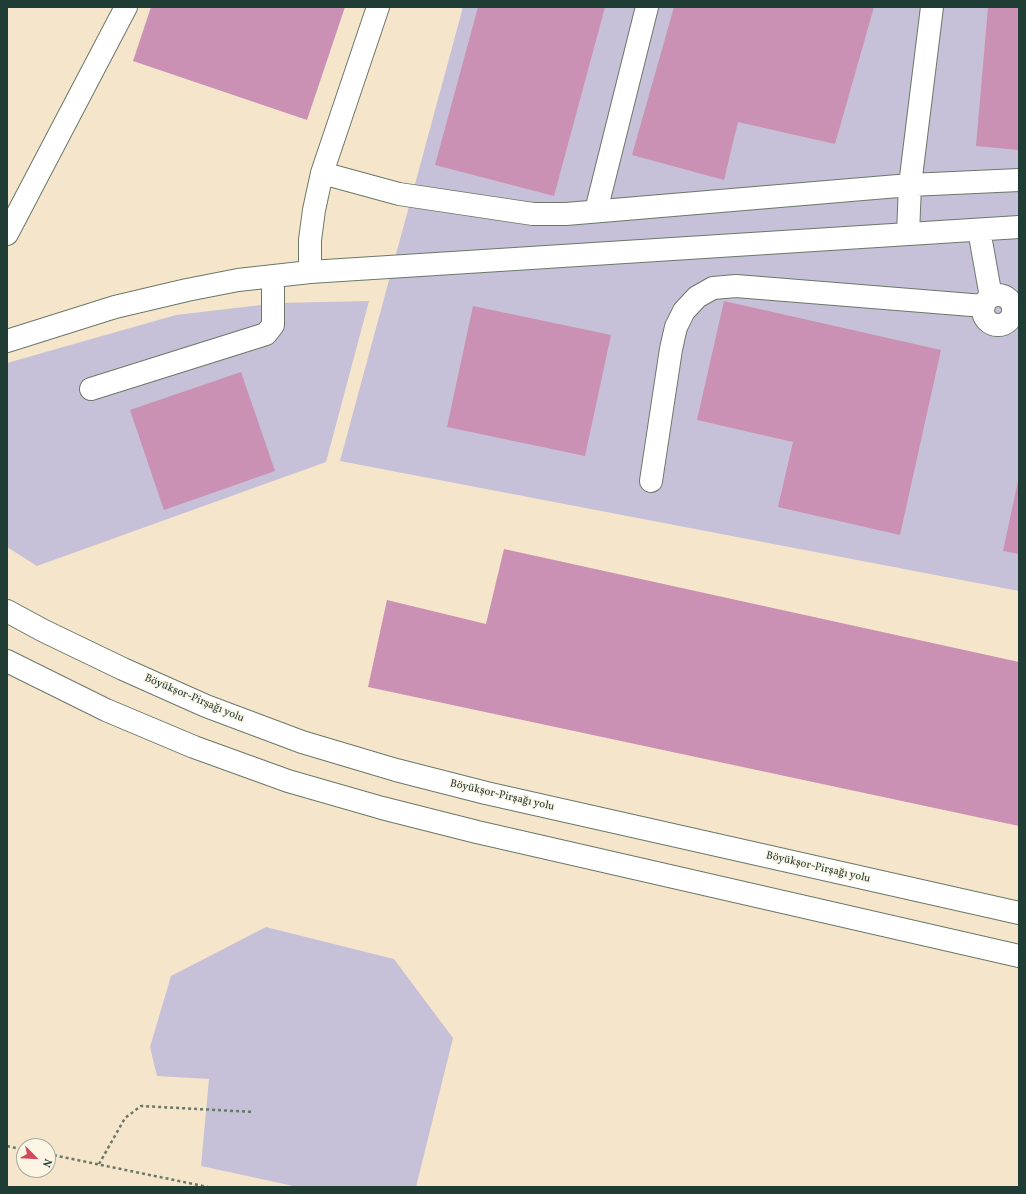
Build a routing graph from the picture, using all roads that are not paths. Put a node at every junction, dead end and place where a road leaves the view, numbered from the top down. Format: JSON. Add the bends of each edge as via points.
{"nodes":[{"id":1,"x":126,"y":7,"type":"edge"},
{"id":2,"x":378,"y":7,"type":"edge"},
{"id":3,"x":647,"y":7,"type":"edge"},
{"id":4,"x":932,"y":7,"type":"edge"},
{"id":5,"x":322,"y":173,"type":"junction"},
{"id":6,"x":1019,"y":180,"type":"edge"},
{"id":7,"x":910,"y":185,"type":"junction"},
{"id":8,"x":596,"y":211,"type":"junction"},
{"id":9,"x":1019,"y":227,"type":"edge"},
{"id":10,"x":979,"y":230,"type":"junction"},
{"id":11,"x":7,"y":234,"type":"edge"},
{"id":12,"x":908,"y":234,"type":"junction"},
{"id":13,"x":310,"y":272,"type":"junction"},
{"id":14,"x":273,"y":276,"type":"junction"},
{"id":15,"x":1002,"y":302,"type":"edge"},
{"id":16,"x":7,"y":341,"type":"edge"},
{"id":17,"x":91,"y":389,"type":"dead end"},
{"id":18,"x":651,"y":481,"type":"dead end"},
{"id":19,"x":7,"y":611,"type":"edge"},
{"id":20,"x":7,"y":662,"type":"edge"},
{"id":21,"x":1019,"y":914,"type":"edge"},
{"id":22,"x":1019,"y":956,"type":"edge"}],
"edges":[{"from":1,"to":11,"type":"main road"},
{"from":2,"to":5,"type":"main road"},
{"from":3,"to":8,"type":"main road"},
{"from":4,"to":7,"type":"main road"},
{"from":5,"to":8,"type":"main road","via":[[399,194],[525,213],[566,214]]},
{"from":5,"to":13,"type":"main road","via":[[310,240]]},
{"from":6,"to":7,"type":"main road"},
{"from":7,"to":8,"type":"main road"},
{"from":7,"to":12,"type":"main road"},
{"from":9,"to":10,"type":"main road"},
{"from":10,"to":12,"type":"main road"},
{"from":10,"to":15,"type":"main road"},
{"from":12,"to":13,"type":"main road"},
{"from":13,"to":14,"type":"main road"},
{"from":14,"to":16,"type":"main road","via":[[187,290],[115,307]]},
{"from":14,"to":17,"type":"main road","via":[[272,325],[266,334]]},
{"from":15,"to":18,"type":"main road","via":[[736,286],[713,288],[697,297],[684,311],[676,326]]},
{"from":19,"to":21,"type":"main road","name":"Böyükşor-Pirşağı yolu","via":[[44,631],[206,706],[302,742],[486,793]]},
{"from":20,"to":22,"type":"main road","via":[[106,710],[194,747],[288,781],[485,834]]}]}
